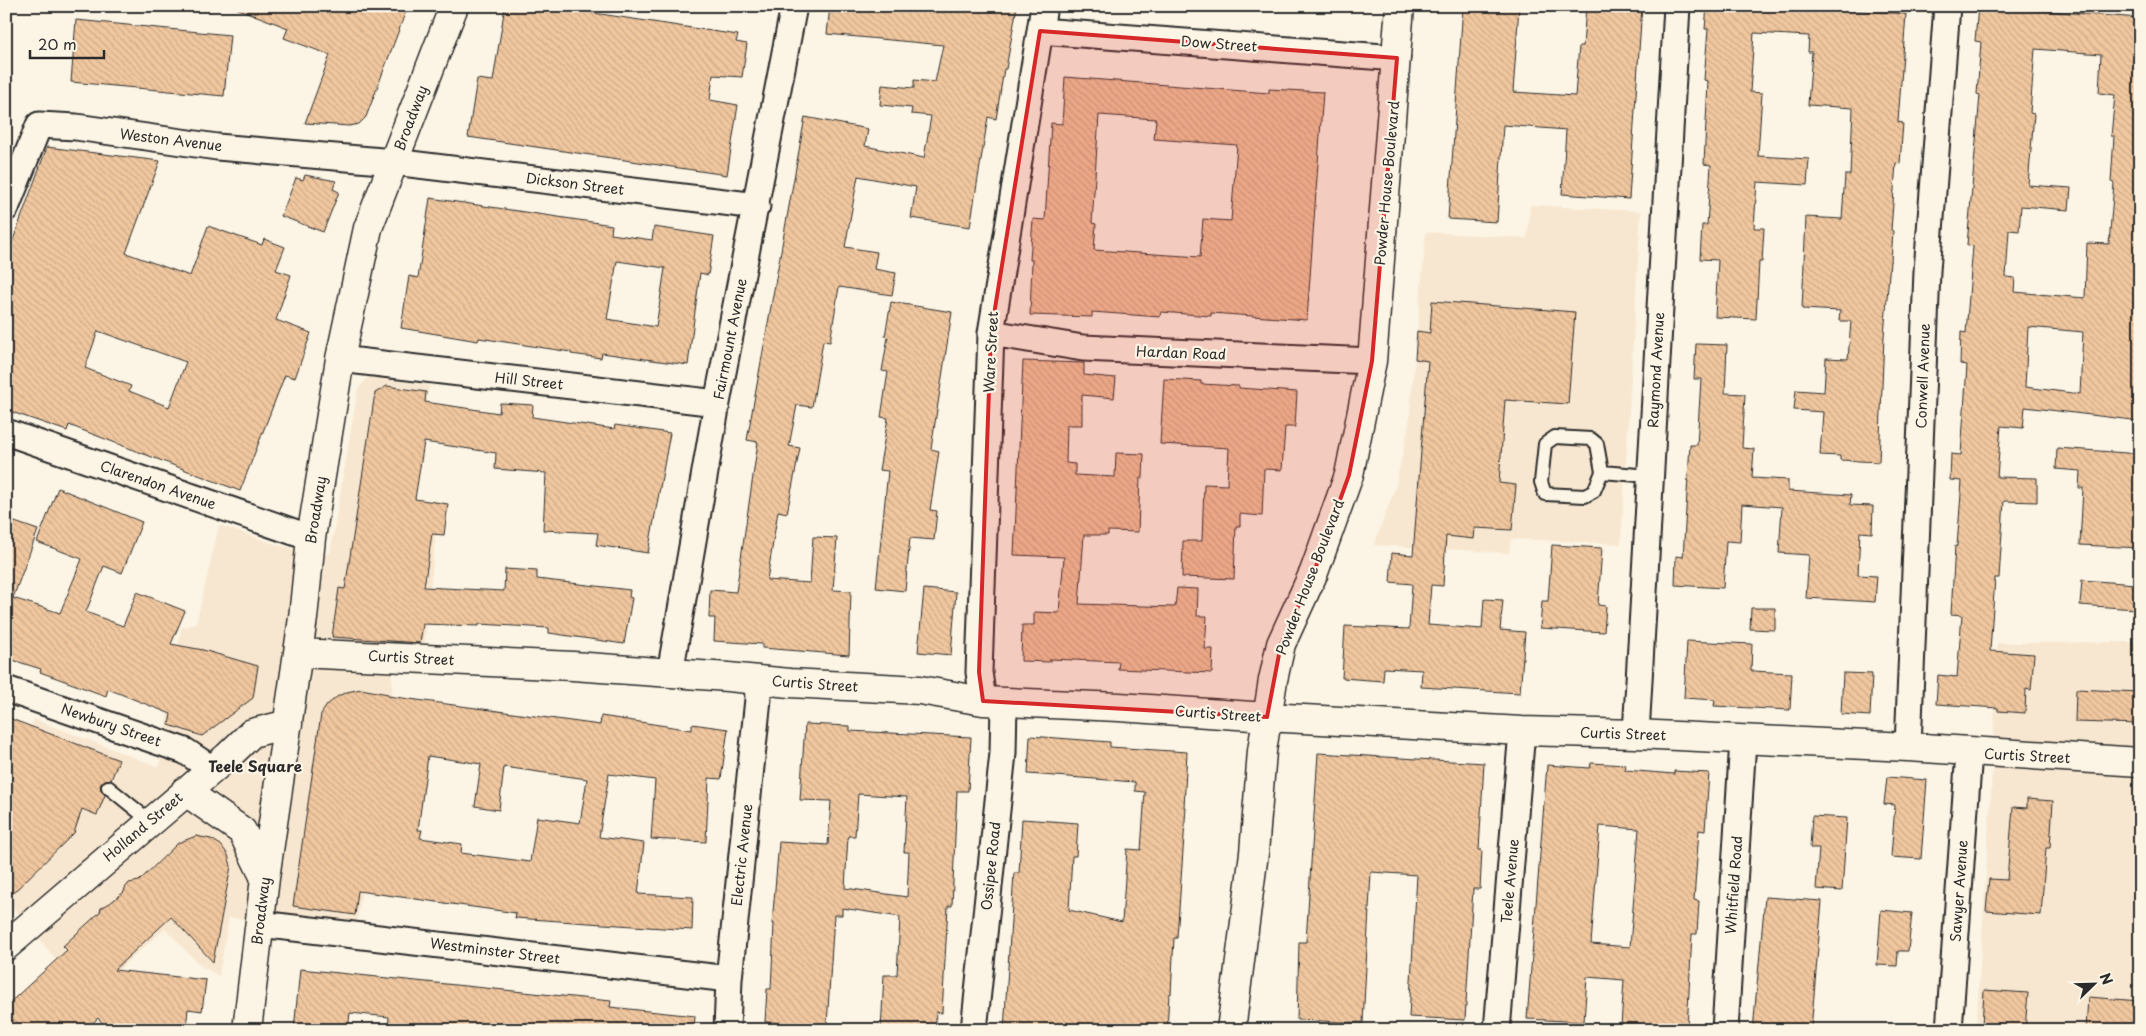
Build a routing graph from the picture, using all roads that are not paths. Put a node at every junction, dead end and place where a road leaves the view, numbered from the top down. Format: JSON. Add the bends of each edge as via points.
{"nodes":[{"id":1,"x":454,"y":6,"type":"edge"},
{"id":2,"x":794,"y":6,"type":"edge"},
{"id":3,"x":1044,"y":6,"type":"edge"},
{"id":4,"x":1400,"y":6,"type":"edge"},
{"id":5,"x":1677,"y":6,"type":"edge"},
{"id":6,"x":1947,"y":6,"type":"edge"},
{"id":7,"x":1040,"y":31,"type":"junction"},
{"id":8,"x":1397,"y":58,"type":"junction"},
{"id":9,"x":394,"y":162,"type":"junction"},
{"id":10,"x":757,"y":206,"type":"junction"},
{"id":11,"x":6,"y":208,"type":"edge"},
{"id":12,"x":991,"y":333,"type":"junction"},
{"id":13,"x":340,"y":359,"type":"junction"},
{"id":14,"x":1372,"y":361,"type":"junction"},
{"id":15,"x":718,"y":403,"type":"junction"},
{"id":16,"x":6,"y":432,"type":"edge"},
{"id":17,"x":1602,"y":472,"type":"junction"},
{"id":18,"x":1650,"y":476,"type":"junction"},
{"id":19,"x":311,"y":538,"type":"junction"},
{"id":20,"x":298,"y":653,"type":"junction"},
{"id":21,"x":670,"y":673,"type":"junction"},
{"id":22,"x":757,"y":681,"type":"junction"},
{"id":23,"x":6,"y":689,"type":"edge"},
{"id":24,"x":993,"y":702,"type":"junction"},
{"id":25,"x":1267,"y":717,"type":"junction"},
{"id":26,"x":288,"y":724,"type":"junction"},
{"id":27,"x":1522,"y":731,"type":"junction"},
{"id":28,"x":1636,"y":734,"type":"junction"},
{"id":29,"x":1743,"y":740,"type":"junction"},
{"id":30,"x":1908,"y":747,"type":"junction"},
{"id":31,"x":1969,"y":752,"type":"junction"},
{"id":32,"x":2140,"y":762,"type":"edge"},
{"id":33,"x":212,"y":769,"type":"junction"},
{"id":34,"x":108,"y":787,"type":"dead end"},
{"id":35,"x":185,"y":791,"type":"junction"},
{"id":36,"x":150,"y":821,"type":"junction"},
{"id":37,"x":265,"y":878,"type":"junction"},
{"id":38,"x":260,"y":924,"type":"junction"},
{"id":39,"x":12,"y":935,"type":"edge"},
{"id":40,"x":729,"y":979,"type":"junction"},
{"id":41,"x":246,"y":1030,"type":"edge"},
{"id":42,"x":727,"y":1030,"type":"edge"},
{"id":43,"x":974,"y":1030,"type":"edge"},
{"id":44,"x":1231,"y":1030,"type":"edge"},
{"id":45,"x":1497,"y":1030,"type":"edge"},
{"id":46,"x":1725,"y":1030,"type":"edge"},
{"id":47,"x":1948,"y":1030,"type":"edge"}],
"edges":[{"from":1,"to":9,"type":"main road","name":"Broadway"},
{"from":2,"to":10,"type":"street","name":"Fairmount Avenue"},
{"from":3,"to":7,"type":"street","name":"Ware Street"},
{"from":4,"to":8,"type":"main road","name":"Powder House Boulevard"},
{"from":5,"to":18,"type":"street","name":"Raymond Avenue"},
{"from":6,"to":30,"type":"street","name":"Conwell Avenue","via":[[1927,271]]},
{"from":7,"to":8,"type":"street","name":"Dow Street"},
{"from":7,"to":12,"type":"street","name":"Ware Street"},
{"from":8,"to":14,"type":"main road","name":"Powder House Boulevard"},
{"from":9,"to":10,"type":"street","name":"Dickson Street"},
{"from":9,"to":11,"type":"street","name":"Weston Avenue","via":[[217,147],[38,125]]},
{"from":9,"to":13,"type":"main road","name":"Broadway","via":[[368,228]]},
{"from":10,"to":15,"type":"street","name":"Fairmount Avenue"},
{"from":12,"to":14,"type":"street","name":"Hardan Road","via":[[1082,348]]},
{"from":12,"to":24,"type":"street","name":"Ware Street","via":[[979,672]]},
{"from":13,"to":15,"type":"street","name":"Hill Street"},
{"from":13,"to":19,"type":"main road","name":"Broadway"},
{"from":14,"to":25,"type":"main road","name":"Powder House Boulevard","via":[[1349,475],[1314,572],[1281,644]]},
{"from":15,"to":21,"type":"street","name":"Fairmount Avenue"},
{"from":16,"to":19,"type":"street","name":"Clarendon Avenue"},
{"from":17,"to":17,"type":"lane","via":[[1594,491],[1585,496],[1545,494],[1541,482],[1545,444],[1555,437],[1591,439],[1597,444]]},
{"from":17,"to":18,"type":"lane"},
{"from":18,"to":28,"type":"street","name":"Raymond Avenue"},
{"from":19,"to":20,"type":"main road","name":"Broadway"},
{"from":20,"to":21,"type":"main road","name":"Curtis Street"},
{"from":20,"to":26,"type":"main road","name":"Broadway"},
{"from":21,"to":22,"type":"main road","name":"Curtis Street"},
{"from":22,"to":24,"type":"main road","name":"Curtis Street","via":[[920,690]]},
{"from":22,"to":40,"type":"street","name":"Electric Avenue","via":[[758,699]]},
{"from":23,"to":33,"type":"street","name":"Newbury Street","via":[[185,751]]},
{"from":24,"to":25,"type":"main road","name":"Curtis Street"},
{"from":24,"to":43,"type":"street","name":"Ossipee Road","via":[[1002,753]]},
{"from":25,"to":27,"type":"main road","name":"Curtis Street"},
{"from":25,"to":44,"type":"main road","name":"Powder House Boulevard","via":[[1254,854]]},
{"from":26,"to":33,"type":"main road","name":"Holland Street","via":[[252,733]]},
{"from":26,"to":37,"type":"main road","name":"Broadway"},
{"from":27,"to":28,"type":"main road","name":"Curtis Street"},
{"from":27,"to":45,"type":"street","name":"Teele Avenue"},
{"from":28,"to":29,"type":"main road","name":"Curtis Street"},
{"from":29,"to":30,"type":"main road","name":"Curtis Street"},
{"from":29,"to":46,"type":"street","name":"Whitfield Road"},
{"from":30,"to":31,"type":"main road","name":"Curtis Street"},
{"from":31,"to":32,"type":"main road","name":"Curtis Street"},
{"from":31,"to":47,"type":"street","name":"Sawyer Avenue"},
{"from":33,"to":35,"type":"main road","name":"Holland Street"},
{"from":34,"to":36,"type":"lane"},
{"from":35,"to":36,"type":"main road","name":"Holland Street"},
{"from":35,"to":37,"type":"main road","via":[[242,831]]},
{"from":36,"to":39,"type":"main road","name":"Holland Street"},
{"from":37,"to":38,"type":"main road","name":"Broadway"},
{"from":38,"to":40,"type":"street","name":"Westminster Street"},
{"from":38,"to":41,"type":"main road","name":"Broadway"},
{"from":40,"to":42,"type":"street","name":"Electric Avenue"}]}
